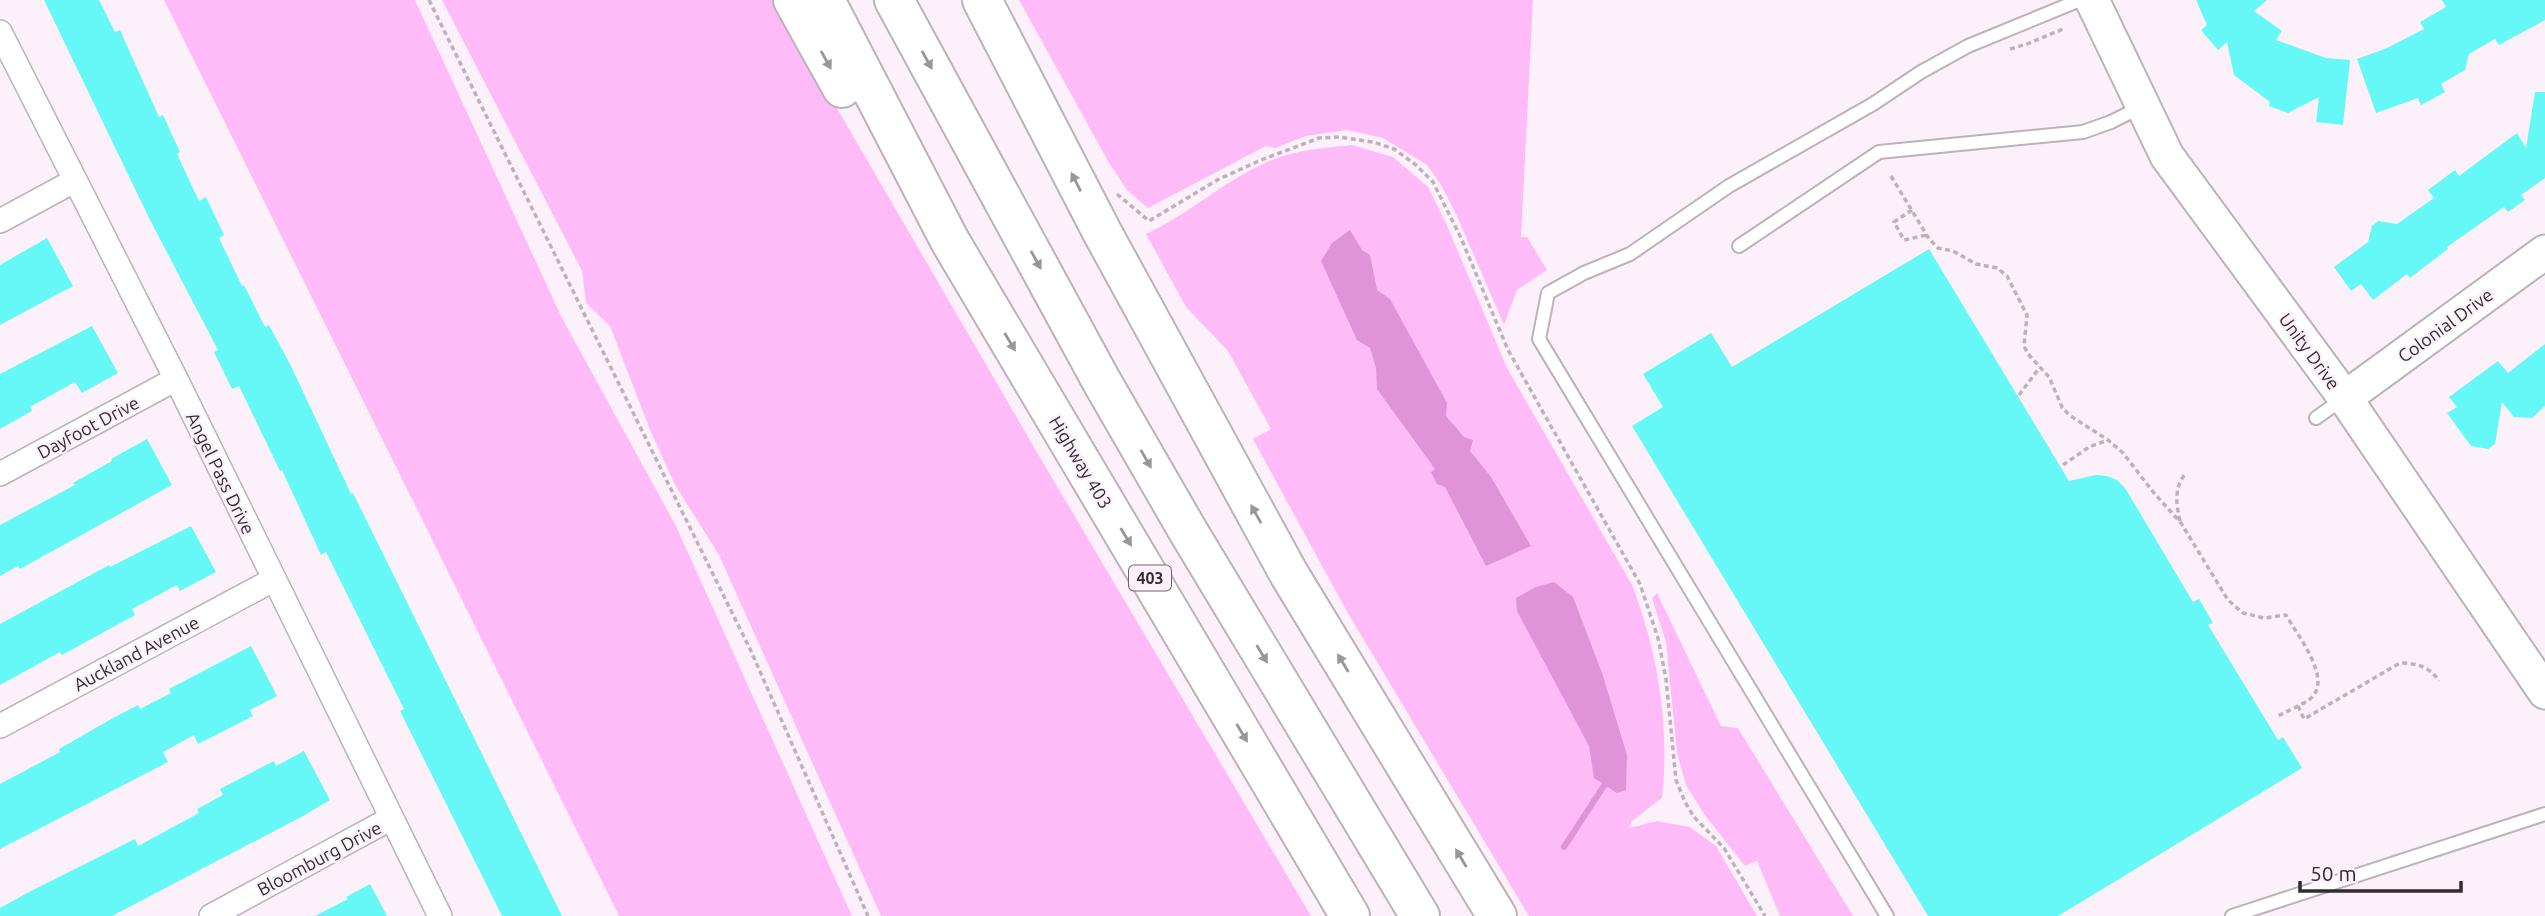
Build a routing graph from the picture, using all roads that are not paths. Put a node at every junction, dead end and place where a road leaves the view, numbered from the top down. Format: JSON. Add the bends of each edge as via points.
{"nodes":[{"id":1,"x":793,"y":0,"type":"edge"},
{"id":2,"x":825,"y":0,"type":"edge"},
{"id":3,"x":894,"y":0,"type":"edge"},
{"id":4,"x":982,"y":0,"type":"edge"},
{"id":5,"x":2080,"y":0,"type":"edge"},
{"id":6,"x":2092,"y":0,"type":"edge"},
{"id":7,"x":0,"y":32,"type":"edge"},
{"id":8,"x":2144,"y":106,"type":"junction"},
{"id":9,"x":74,"y":181,"type":"junction"},
{"id":10,"x":0,"y":221,"type":"edge"},
{"id":11,"x":950,"y":241,"type":"junction"},
{"id":12,"x":1739,"y":246,"type":"dead end"},
{"id":13,"x":2545,"y":252,"type":"edge"},
{"id":14,"x":176,"y":380,"type":"junction"},
{"id":15,"x":2345,"y":398,"type":"junction"},
{"id":16,"x":2316,"y":418,"type":"dead end"},
{"id":17,"x":0,"y":474,"type":"edge"},
{"id":18,"x":273,"y":580,"type":"junction"},
{"id":19,"x":2545,"y":692,"type":"edge"},
{"id":20,"x":0,"y":726,"type":"edge"},
{"id":21,"x":2545,"y":814,"type":"edge"},
{"id":22,"x":390,"y":819,"type":"junction"},
{"id":23,"x":211,"y":916,"type":"edge"},
{"id":24,"x":440,"y":916,"type":"edge"},
{"id":25,"x":1350,"y":916,"type":"edge"},
{"id":26,"x":1420,"y":916,"type":"edge"},
{"id":27,"x":1497,"y":916,"type":"edge"},
{"id":28,"x":1887,"y":916,"type":"edge"},
{"id":29,"x":2232,"y":916,"type":"edge"}],
"edges":[{"from":1,"to":11,"type":"highway","one_way":true,"via":[[866,130]]},
{"from":2,"to":11,"type":"highway","name":"Highway 403","number":"403"},
{"from":3,"to":26,"type":"highway","one_way":true,"via":[[1102,382]]},
{"from":27,"to":4,"type":"highway","one_way":true,"via":[[1289,574],[1101,232]]},
{"from":5,"to":28,"type":"lane","via":[[1944,59],[1729,187],[1630,254],[1548,293],[1539,339]]},
{"from":6,"to":8,"type":"street","name":"Unity Drive"},
{"from":7,"to":9,"type":"street","name":"Angel Pass Drive"},
{"from":8,"to":12,"type":"lane","via":[[2082,132],[1879,152]]},
{"from":8,"to":15,"type":"street","name":"Unity Drive","via":[[2167,156]]},
{"from":9,"to":10,"type":"street"},
{"from":9,"to":14,"type":"street","name":"Angel Pass Drive"},
{"from":11,"to":25,"type":"highway","name":"Highway 403","number":"403","one_way":true},
{"from":13,"to":15,"type":"street","name":"Colonial Drive"},
{"from":14,"to":17,"type":"street","name":"Dayfoot Drive"},
{"from":14,"to":18,"type":"street","name":"Angel Pass Drive"},
{"from":15,"to":16,"type":"lane"},
{"from":15,"to":19,"type":"street","name":"Unity Drive"},
{"from":18,"to":20,"type":"street","name":"Auckland Avenue"},
{"from":18,"to":22,"type":"street","name":"Angel Pass Drive"},
{"from":21,"to":29,"type":"lane"},
{"from":22,"to":23,"type":"street","name":"Bloomburg Drive"},
{"from":22,"to":24,"type":"street","name":"Angel Pass Drive"}]}
